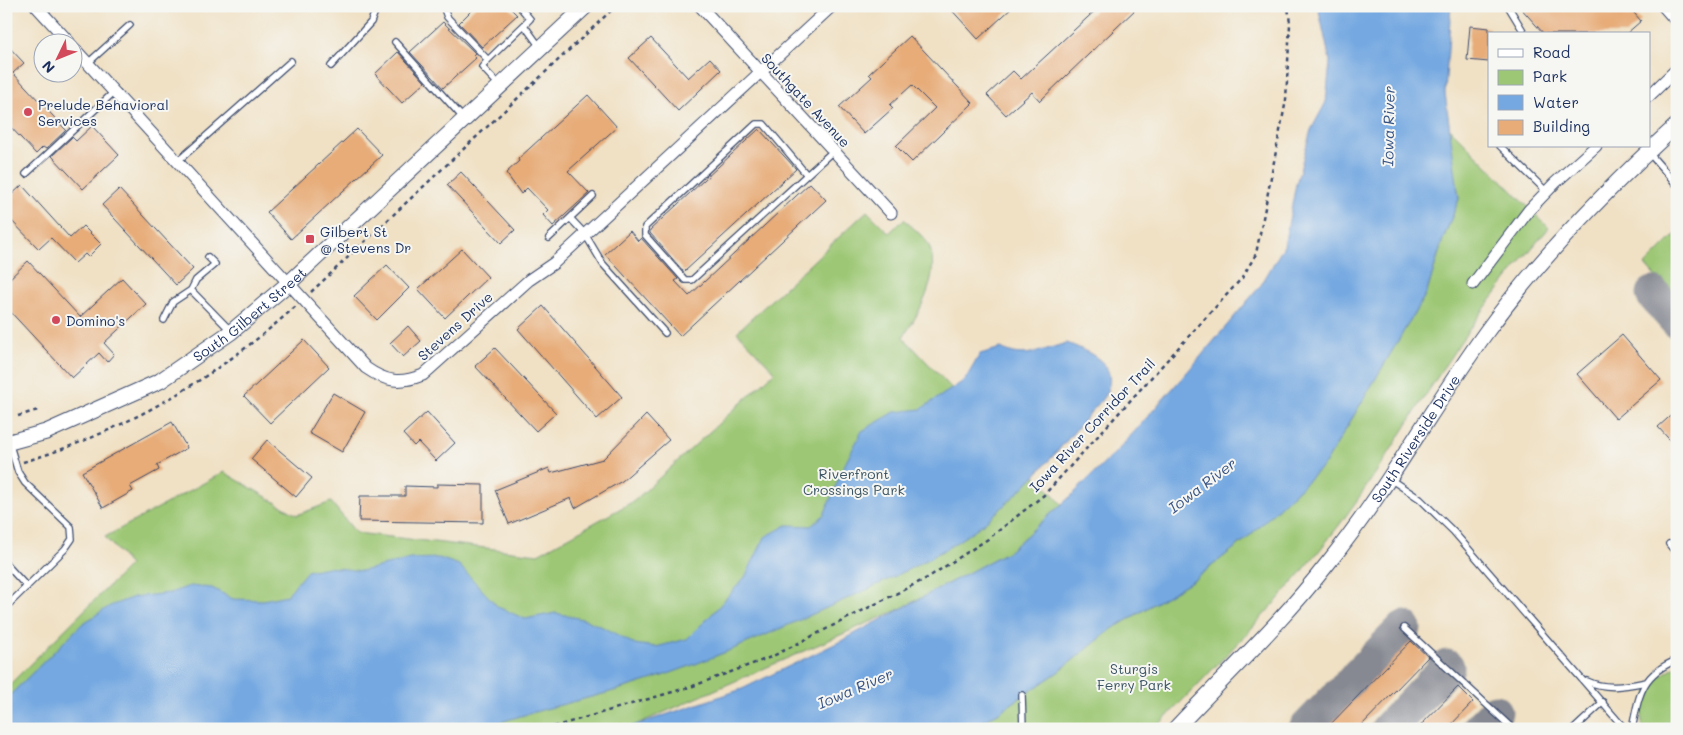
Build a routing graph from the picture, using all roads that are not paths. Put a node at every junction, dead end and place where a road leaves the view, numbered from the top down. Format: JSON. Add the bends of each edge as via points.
{"nodes":[{"id":1,"x":36,"y":6,"type":"edge"},
{"id":2,"x":377,"y":6,"type":"edge"},
{"id":3,"x":442,"y":6,"type":"edge"},
{"id":4,"x":519,"y":6,"type":"edge"},
{"id":5,"x":586,"y":6,"type":"edge"},
{"id":6,"x":700,"y":6,"type":"edge"},
{"id":7,"x":832,"y":6,"type":"edge"},
{"id":8,"x":1508,"y":6,"type":"edge"},
{"id":9,"x":1663,"y":6,"type":"edge"},
{"id":10,"x":1677,"y":22,"type":"edge"},
{"id":11,"x":130,"y":24,"type":"dead end"},
{"id":12,"x":524,"y":25,"type":"junction"},
{"id":13,"x":60,"y":32,"type":"edge"},
{"id":14,"x":1524,"y":32,"type":"edge"},
{"id":15,"x":395,"y":42,"type":"dead end"},
{"id":16,"x":542,"y":49,"type":"junction"},
{"id":17,"x":82,"y":57,"type":"edge"},
{"id":18,"x":488,"y":60,"type":"junction"},
{"id":19,"x":291,"y":61,"type":"dead end"},
{"id":20,"x":88,"y":63,"type":"junction"},
{"id":21,"x":331,"y":66,"type":"dead end"},
{"id":22,"x":1677,"y":69,"type":"edge"},
{"id":23,"x":761,"y":73,"type":"junction"},
{"id":24,"x":500,"y":87,"type":"junction"},
{"id":25,"x":114,"y":92,"type":"junction"},
{"id":26,"x":1650,"y":95,"type":"edge"},
{"id":27,"x":465,"y":120,"type":"junction"},
{"id":28,"x":1677,"y":125,"type":"edge"},
{"id":29,"x":1650,"y":146,"type":"edge"},
{"id":30,"x":1502,"y":148,"type":"edge"},
{"id":31,"x":1594,"y":148,"type":"edge"},
{"id":32,"x":1646,"y":149,"type":"edge"},
{"id":33,"x":833,"y":151,"type":"junction"},
{"id":34,"x":178,"y":162,"type":"junction"},
{"id":35,"x":26,"y":174,"type":"dead end"},
{"id":36,"x":807,"y":175,"type":"junction"},
{"id":37,"x":1677,"y":185,"type":"edge"},
{"id":38,"x":1547,"y":192,"type":"junction"},
{"id":39,"x":592,"y":196,"type":"dead end"},
{"id":40,"x":891,"y":214,"type":"dead end"},
{"id":41,"x":570,"y":218,"type":"junction"},
{"id":42,"x":585,"y":234,"type":"junction"},
{"id":43,"x":549,"y":238,"type":"dead end"},
{"id":44,"x":208,"y":258,"type":"dead end"},
{"id":45,"x":289,"y":283,"type":"junction"},
{"id":46,"x":1472,"y":284,"type":"dead end"},
{"id":47,"x":191,"y":290,"type":"junction"},
{"id":48,"x":164,"y":320,"type":"dead end"},
{"id":49,"x":231,"y":332,"type":"junction"},
{"id":50,"x":665,"y":333,"type":"dead end"},
{"id":51,"x":8,"y":442,"type":"edge"},
{"id":52,"x":1390,"y":480,"type":"junction"},
{"id":53,"x":1669,"y":544,"type":"dead end"},
{"id":54,"x":1677,"y":554,"type":"edge"},
{"id":55,"x":6,"y":564,"type":"edge"},
{"id":56,"x":27,"y":587,"type":"junction"},
{"id":57,"x":6,"y":607,"type":"edge"},
{"id":58,"x":1404,"y":628,"type":"dead end"},
{"id":59,"x":1677,"y":660,"type":"edge"},
{"id":60,"x":1583,"y":679,"type":"junction"},
{"id":61,"x":1646,"y":682,"type":"junction"},
{"id":62,"x":1022,"y":695,"type":"dead end"},
{"id":63,"x":1603,"y":702,"type":"junction"},
{"id":64,"x":1023,"y":729,"type":"edge"},
{"id":65,"x":1175,"y":729,"type":"edge"},
{"id":66,"x":1513,"y":729,"type":"edge"},
{"id":67,"x":1574,"y":729,"type":"edge"},
{"id":68,"x":1625,"y":729,"type":"edge"},
{"id":69,"x":1632,"y":729,"type":"edge"}],
"edges":[{"from":1,"to":13,"type":"street"},
{"from":2,"to":21,"type":"lane","via":[[371,22]]},
{"from":3,"to":18,"type":"lane","via":[[447,17]]},
{"from":4,"to":12,"type":"lane","via":[[530,19]]},
{"from":5,"to":16,"type":"main road","name":"South Gilbert Street"},
{"from":6,"to":23,"type":"street","name":"Southgate Avenue"},
{"from":7,"to":23,"type":"street","name":"Stevens Drive"},
{"from":8,"to":14,"type":"lane"},
{"from":9,"to":10,"type":"street"},
{"from":11,"to":20,"type":"lane"},
{"from":12,"to":16,"type":"lane"},
{"from":12,"to":18,"type":"lane"},
{"from":15,"to":27,"type":"lane"},
{"from":16,"to":24,"type":"main road","name":"South Gilbert Street"},
{"from":17,"to":20,"type":"street","name":"Stevens Drive"},
{"from":18,"to":24,"type":"lane","via":[[482,66]]},
{"from":19,"to":34,"type":"lane"},
{"from":20,"to":25,"type":"street","name":"Stevens Drive"},
{"from":22,"to":26,"type":"street"},
{"from":23,"to":33,"type":"street","name":"Southgate Avenue"},
{"from":23,"to":42,"type":"street","name":"Stevens Drive"},
{"from":24,"to":27,"type":"main road","name":"South Gilbert Street"},
{"from":25,"to":34,"type":"street","name":"Stevens Drive"},
{"from":25,"to":35,"type":"lane"},
{"from":27,"to":45,"type":"main road","name":"South Gilbert Street"},
{"from":28,"to":29,"type":"main road","name":"South Riverside Drive"},
{"from":30,"to":38,"type":"lane"},
{"from":31,"to":38,"type":"street"},
{"from":32,"to":37,"type":"lane"},
{"from":32,"to":52,"type":"main road","name":"South Riverside Drive","via":[[1556,246],[1487,331]]},
{"from":33,"to":36,"type":"lane"},
{"from":33,"to":40,"type":"street","name":"Southgate Avenue"},
{"from":34,"to":45,"type":"street","name":"Stevens Drive"},
{"from":36,"to":36,"type":"lane","via":[[692,280],[685,280],[644,235],[645,227],[756,124],[764,124]]},
{"from":38,"to":46,"type":"street"},
{"from":39,"to":41,"type":"lane"},
{"from":41,"to":42,"type":"lane"},
{"from":41,"to":43,"type":"lane"},
{"from":42,"to":45,"type":"street","name":"Stevens Drive","via":[[423,375],[409,381],[393,382],[366,368]]},
{"from":42,"to":50,"type":"lane","via":[[603,264]]},
{"from":44,"to":47,"type":"lane","via":[[215,264],[196,280]]},
{"from":45,"to":49,"type":"main road","name":"South Gilbert Street"},
{"from":47,"to":48,"type":"lane","via":[[172,302]]},
{"from":47,"to":49,"type":"lane"},
{"from":49,"to":51,"type":"main road","name":"South Gilbert Street","via":[[160,381],[46,432]]},
{"from":51,"to":56,"type":"lane","via":[[25,483],[71,528],[72,539],[65,549]]},
{"from":52,"to":60,"type":"lane","via":[[1437,514]]},
{"from":52,"to":65,"type":"main road","name":"South Riverside Drive","via":[[1301,595]]},
{"from":53,"to":54,"type":"lane"},
{"from":55,"to":56,"type":"lane"},
{"from":56,"to":57,"type":"lane"},
{"from":58,"to":66,"type":"lane"},
{"from":59,"to":61,"type":"lane"},
{"from":60,"to":61,"type":"lane","via":[[1598,686]]},
{"from":60,"to":63,"type":"lane"},
{"from":61,"to":69,"type":"lane","via":[[1635,708]]},
{"from":62,"to":64,"type":"lane"},
{"from":63,"to":67,"type":"lane"},
{"from":63,"to":68,"type":"lane"}]}
